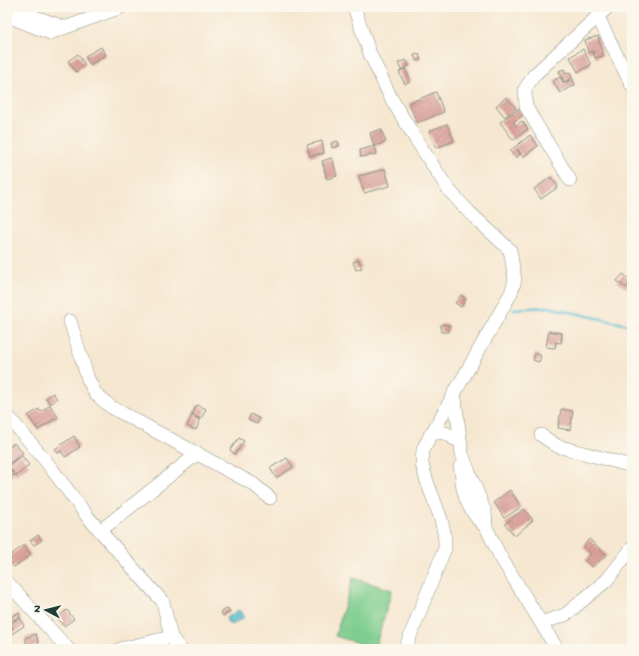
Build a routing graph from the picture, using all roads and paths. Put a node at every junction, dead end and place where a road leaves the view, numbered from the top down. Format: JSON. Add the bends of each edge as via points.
{"nodes":[{"id":1,"x":122,"y":7,"type":"edge"},
{"id":2,"x":354,"y":7,"type":"edge"},
{"id":3,"x":608,"y":7,"type":"edge"},
{"id":4,"x":14,"y":15,"type":"edge"},
{"id":5,"x":598,"y":17,"type":"junction"},
{"id":6,"x":64,"y":28,"type":"junction"},
{"id":7,"x":632,"y":86,"type":"edge"},
{"id":8,"x":570,"y":180,"type":"dead end"},
{"id":9,"x":70,"y":321,"type":"dead end"},
{"id":10,"x":454,"y":391,"type":"junction"},
{"id":11,"x":446,"y":406,"type":"junction"},
{"id":12,"x":7,"y":415,"type":"edge"},
{"id":13,"x":430,"y":435,"type":"junction"},
{"id":14,"x":541,"y":435,"type":"dead end"},
{"id":15,"x":454,"y":439,"type":"junction"},
{"id":16,"x":198,"y":453,"type":"junction"},
{"id":17,"x":632,"y":466,"type":"edge"},
{"id":18,"x":270,"y":498,"type":"dead end"},
{"id":19,"x":486,"y":527,"type":"junction"},
{"id":20,"x":100,"y":531,"type":"junction"},
{"id":21,"x":632,"y":548,"type":"edge"},
{"id":22,"x":7,"y":582,"type":"edge"},
{"id":23,"x":541,"y":623,"type":"junction"},
{"id":24,"x":171,"y":637,"type":"junction"},
{"id":25,"x":68,"y":649,"type":"edge"},
{"id":26,"x":120,"y":649,"type":"edge"},
{"id":27,"x":180,"y":649,"type":"edge"},
{"id":28,"x":405,"y":649,"type":"edge"},
{"id":29,"x":557,"y":649,"type":"edge"}],
"edges":[{"from":1,"to":6,"type":"street"},
{"from":2,"to":10,"type":"street","via":[[370,54],[392,100],[417,141],[448,189],[510,250],[515,280],[511,293]]},
{"from":3,"to":5,"type":"street"},
{"from":4,"to":6,"type":"street"},
{"from":4,"to":6,"type":"street","via":[[50,32]]},
{"from":5,"to":7,"type":"street"},
{"from":5,"to":8,"type":"street","via":[[534,75],[525,90],[526,107]]},
{"from":9,"to":16,"type":"street","via":[[85,372],[95,393],[111,407]]},
{"from":10,"to":11,"type":"street"},
{"from":10,"to":19,"type":"street","via":[[462,454],[485,512]]},
{"from":11,"to":13,"type":"street"},
{"from":11,"to":15,"type":"street","via":[[453,416]]},
{"from":12,"to":20,"type":"street"},
{"from":13,"to":15,"type":"street","via":[[443,432]]},
{"from":13,"to":28,"type":"street","via":[[424,448],[422,463],[446,535],[445,548]]},
{"from":14,"to":17,"type":"street","via":[[557,446]]},
{"from":15,"to":19,"type":"street","via":[[456,458],[462,473],[463,491],[478,520]]},
{"from":16,"to":18,"type":"street","via":[[253,484]]},
{"from":16,"to":20,"type":"street"},
{"from":19,"to":23,"type":"street","via":[[500,556]]},
{"from":20,"to":24,"type":"street","via":[[163,602]]},
{"from":21,"to":23,"type":"street","via":[[607,580],[565,615]]},
{"from":22,"to":25,"type":"street"},
{"from":23,"to":29,"type":"street"},
{"from":24,"to":26,"type":"street"},
{"from":24,"to":27,"type":"street"}]}
